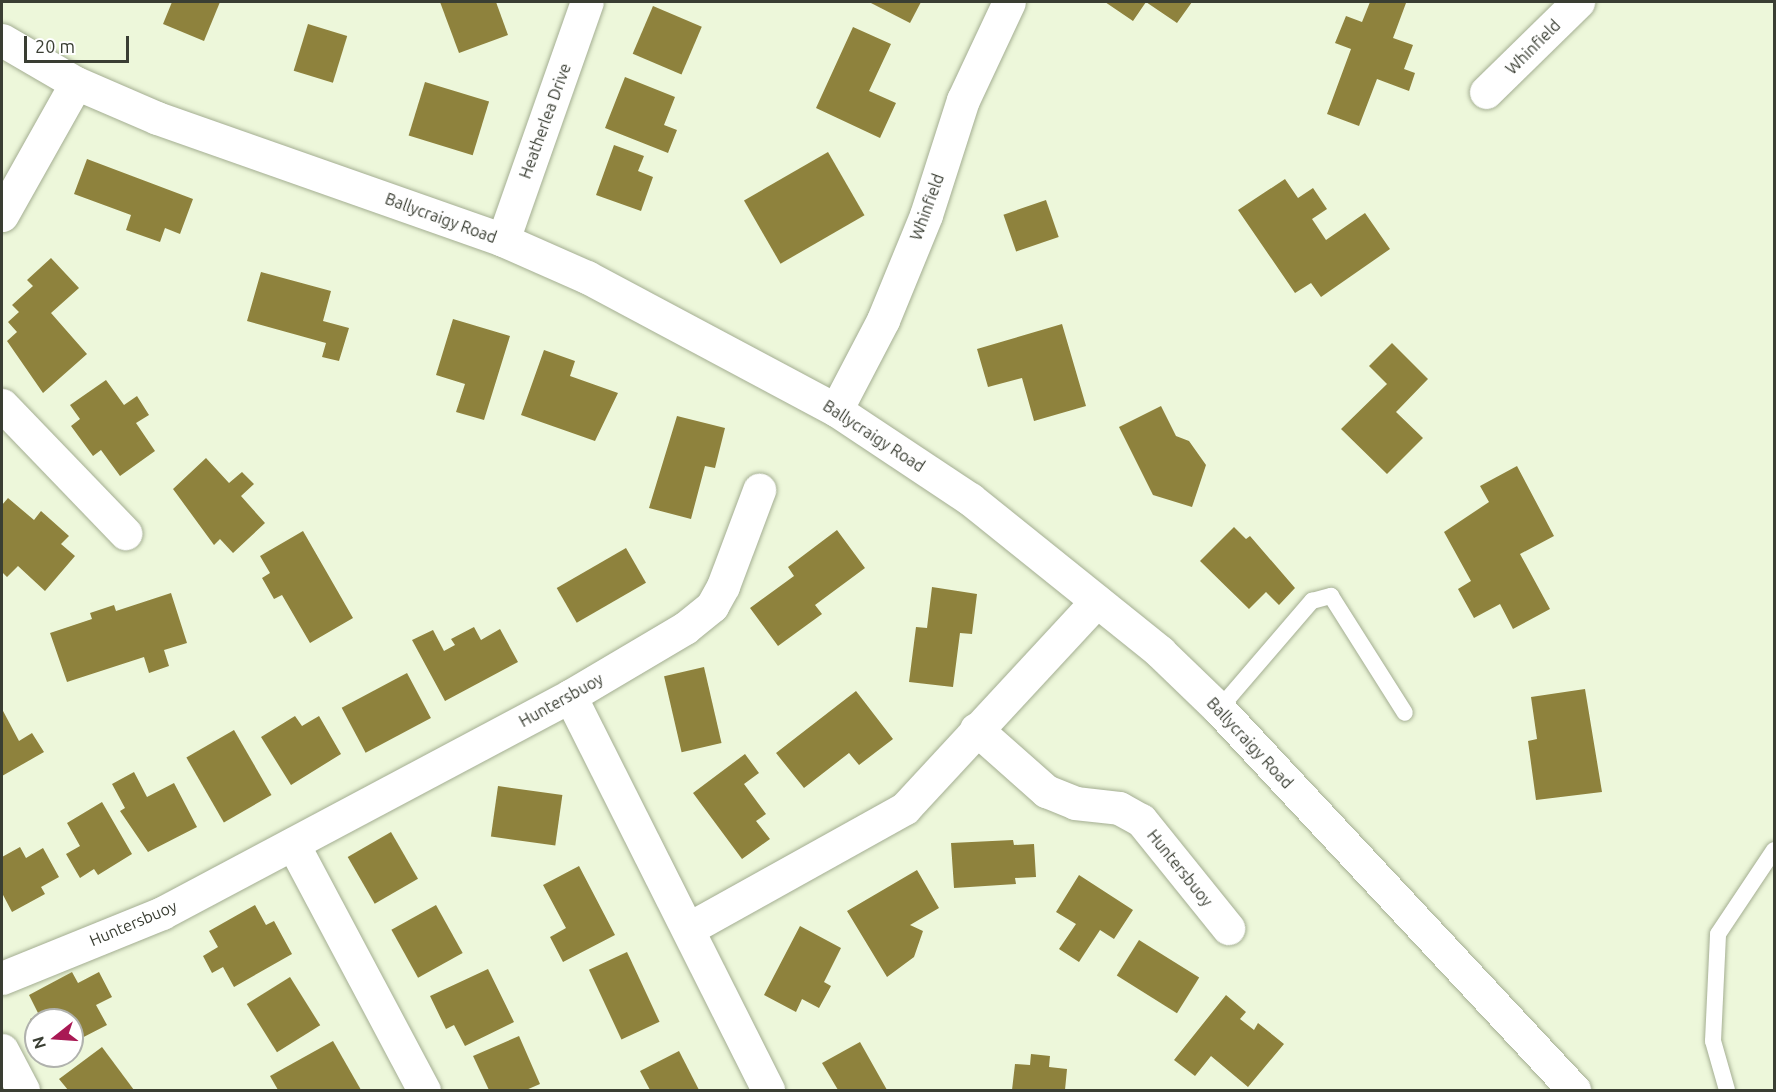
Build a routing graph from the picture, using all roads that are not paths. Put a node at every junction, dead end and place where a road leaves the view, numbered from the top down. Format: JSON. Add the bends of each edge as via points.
{"nodes":[{"id":1,"x":587,"y":2,"type":"edge"},
{"id":2,"x":1010,"y":2,"type":"edge"},
{"id":3,"x":1578,"y":2,"type":"edge"},
{"id":4,"x":2,"y":40,"type":"edge"},
{"id":5,"x":76,"y":83,"type":"junction"},
{"id":6,"x":1486,"y":92,"type":"dead end"},
{"id":7,"x":2,"y":215,"type":"edge"},
{"id":8,"x":503,"y":240,"type":"junction"},
{"id":9,"x":2,"y":405,"type":"edge"},
{"id":10,"x":836,"y":410,"type":"junction"},
{"id":11,"x":759,"y":490,"type":"dead end"},
{"id":12,"x":124,"y":534,"type":"dead end"},
{"id":13,"x":1096,"y":600,"type":"junction"},
{"id":14,"x":570,"y":696,"type":"junction"},
{"id":15,"x":1219,"y":709,"type":"junction"},
{"id":16,"x":1405,"y":713,"type":"dead end"},
{"id":17,"x":976,"y":729,"type":"junction"},
{"id":18,"x":293,"y":844,"type":"junction"},
{"id":19,"x":1774,"y":850,"type":"edge"},
{"id":20,"x":688,"y":928,"type":"junction"},
{"id":21,"x":1228,"y":928,"type":"dead end"},
{"id":22,"x":2,"y":978,"type":"edge"},
{"id":23,"x":2,"y":1050,"type":"edge"},
{"id":24,"x":23,"y":1090,"type":"edge"},
{"id":25,"x":424,"y":1090,"type":"edge"},
{"id":26,"x":768,"y":1090,"type":"edge"},
{"id":27,"x":1574,"y":1090,"type":"edge"},
{"id":28,"x":1727,"y":1090,"type":"edge"}],
"edges":[{"from":1,"to":8,"type":"street","name":"Heatherlea Drive"},
{"from":2,"to":10,"type":"street","name":"Whinfield","via":[[963,100],[926,214],[883,320]]},
{"from":3,"to":6,"type":"street","name":"Whinfield"},
{"from":4,"to":5,"type":"street","name":"Ballycraigy Road"},
{"from":5,"to":7,"type":"street"},
{"from":5,"to":8,"type":"street","name":"Ballycraigy Road","via":[[237,147]]},
{"from":8,"to":10,"type":"street","name":"Ballycraigy Road","via":[[667,316]]},
{"from":9,"to":12,"type":"street"},
{"from":10,"to":13,"type":"street","name":"Ballycraigy Road","via":[[970,499]]},
{"from":11,"to":14,"type":"street","name":"Huntersbuoy","via":[[712,606],[685,628]]},
{"from":13,"to":15,"type":"street","name":"Ballycraigy Road"},
{"from":13,"to":17,"type":"street"},
{"from":14,"to":18,"type":"street","name":"Huntersbuoy"},
{"from":14,"to":20,"type":"street"},
{"from":15,"to":16,"type":"lane","via":[[1312,602],[1331,596]]},
{"from":15,"to":27,"type":"street","name":"Ballycraigy Road"},
{"from":17,"to":20,"type":"street","via":[[894,817]]},
{"from":17,"to":21,"type":"street","name":"Huntersbuoy","via":[[1046,791],[1075,803],[1119,808],[1141,820]]},
{"from":18,"to":22,"type":"street","name":"Huntersbuoy","via":[[162,913]]},
{"from":18,"to":25,"type":"street"},
{"from":19,"to":28,"type":"lane","via":[[1718,934],[1713,1041]]},
{"from":20,"to":26,"type":"street"},
{"from":23,"to":24,"type":"street"}]}
